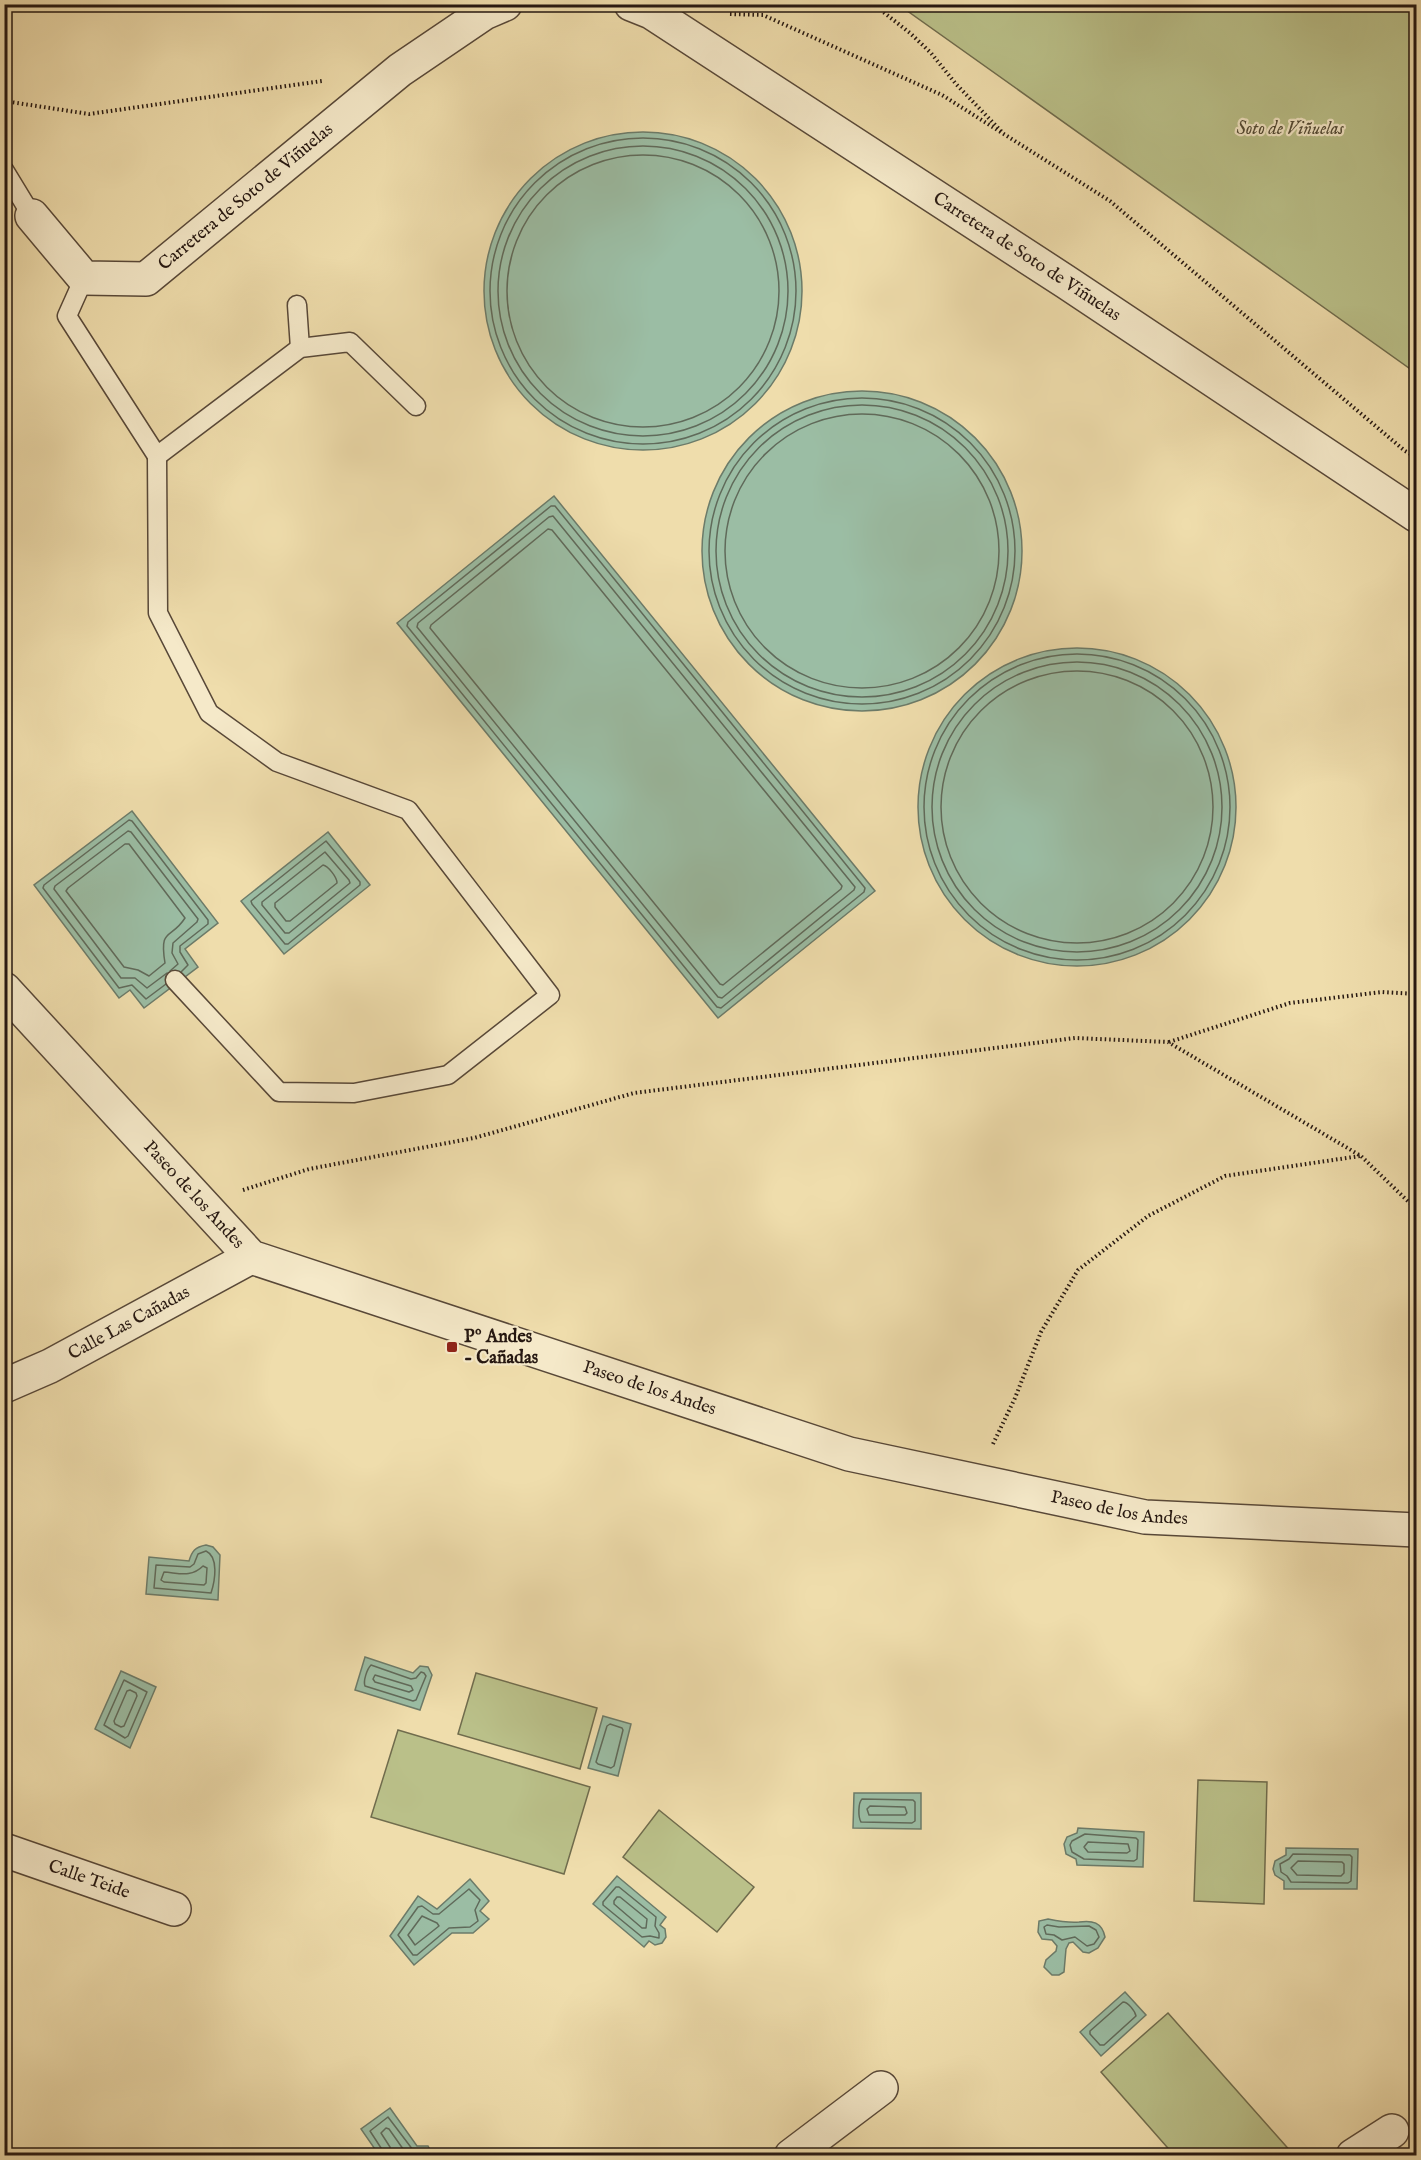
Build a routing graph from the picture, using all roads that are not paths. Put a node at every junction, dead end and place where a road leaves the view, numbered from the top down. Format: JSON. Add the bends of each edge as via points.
{"nodes":[{"id":1,"x":505,"y":4,"type":"edge"},
{"id":2,"x":647,"y":7,"type":"edge"},
{"id":3,"x":4,"y":170,"type":"edge"},
{"id":4,"x":32,"y":216,"type":"joint"},
{"id":5,"x":84,"y":278,"type":"junction"},
{"id":6,"x":297,"y":305,"type":"dead end"},
{"id":7,"x":300,"y":348,"type":"junction"},
{"id":8,"x":416,"y":406,"type":"dead end"},
{"id":9,"x":157,"y":456,"type":"junction"},
{"id":10,"x":1416,"y":515,"type":"edge"},
{"id":11,"x":175,"y":980,"type":"dead end"},
{"id":12,"x":4,"y":988,"type":"edge"},
{"id":13,"x":251,"y":1257,"type":"junction"},
{"id":14,"x":4,"y":1386,"type":"edge"},
{"id":15,"x":1416,"y":1530,"type":"edge"},
{"id":16,"x":4,"y":1850,"type":"edge"},
{"id":17,"x":174,"y":1909,"type":"dead end"},
{"id":18,"x":881,"y":2088,"type":"dead end"},
{"id":19,"x":1392,"y":2131,"type":"dead end"},
{"id":20,"x":791,"y":2156,"type":"edge"},
{"id":21,"x":1353,"y":2156,"type":"edge"}],
"edges":[{"from":1,"to":5,"type":"street","name":"Carretera de Soto de Viñuelas","via":[[484,13],[400,70],[146,279]]},
{"from":2,"to":10,"type":"street","name":"Carretera de Soto de Viñuelas"},
{"from":3,"to":4,"type":"lane"},
{"from":4,"to":5,"type":"street"},
{"from":5,"to":9,"type":"lane","via":[[67,316]]},
{"from":6,"to":7,"type":"lane"},
{"from":7,"to":8,"type":"lane","via":[[350,342]]},
{"from":7,"to":9,"type":"lane"},
{"from":9,"to":11,"type":"lane","via":[[158,614],[209,713],[277,762],[408,810],[550,995],[448,1075],[354,1093],[279,1092]]},
{"from":12,"to":13,"type":"street","name":"Paseo de los Andes"},
{"from":13,"to":14,"type":"street","name":"Calle Las Cañadas","via":[[50,1366]]},
{"from":13,"to":15,"type":"street","name":"Paseo de los Andes","via":[[849,1454],[1145,1517]]},
{"from":16,"to":17,"type":"street","name":"Calle Teide"},
{"from":18,"to":20,"type":"street"},
{"from":19,"to":21,"type":"street"}]}
